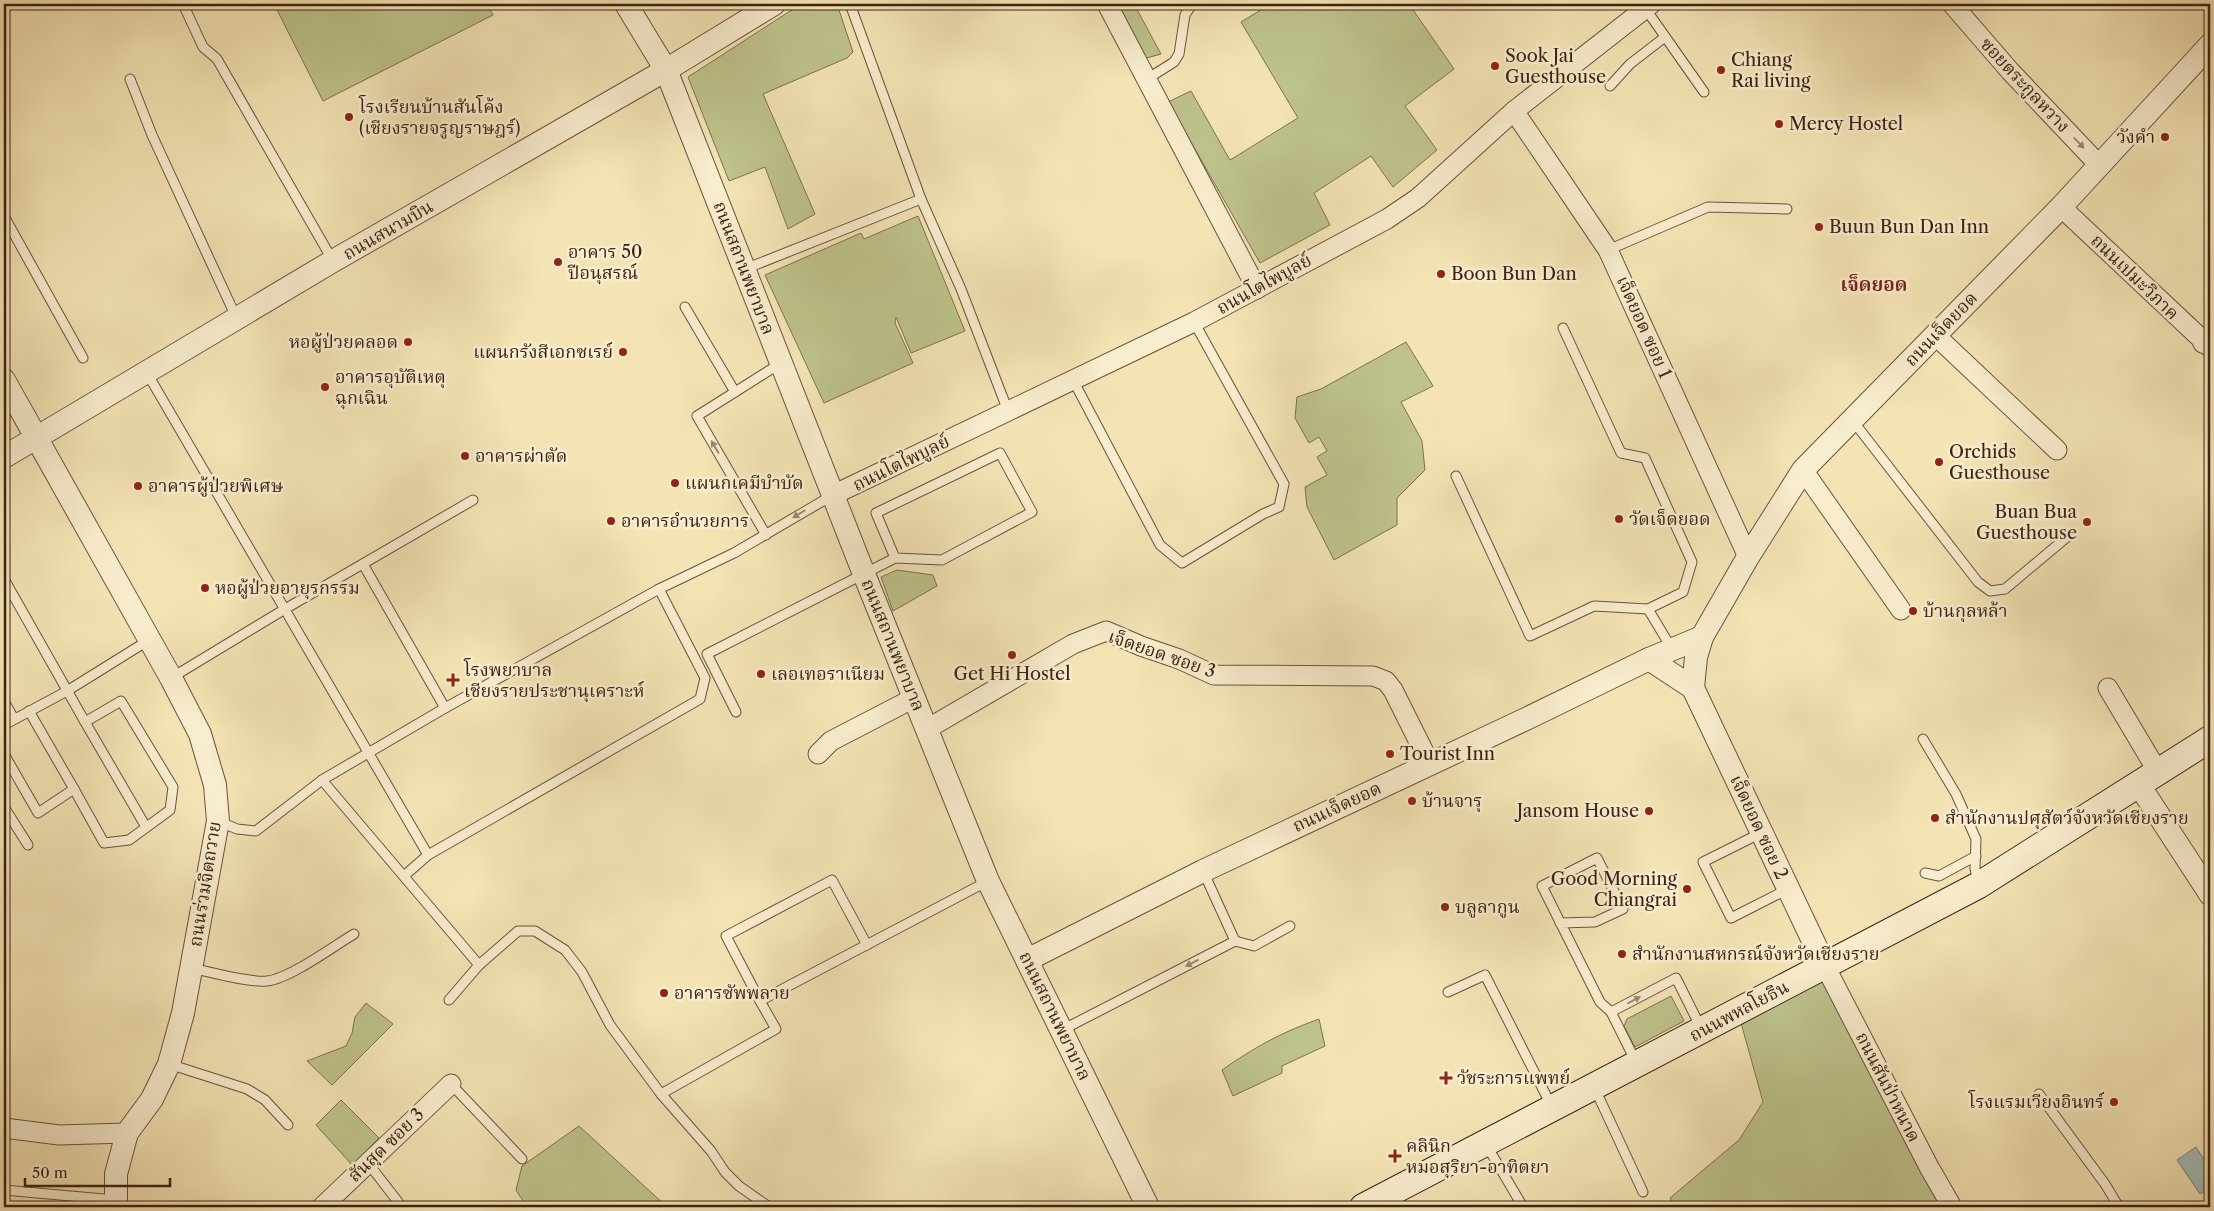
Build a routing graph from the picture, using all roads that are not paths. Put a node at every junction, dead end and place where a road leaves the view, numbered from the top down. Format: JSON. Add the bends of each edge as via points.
{"nodes":[{"id":1,"x":183,"y":4,"type":"edge"},
{"id":2,"x":626,"y":4,"type":"edge"},
{"id":3,"x":774,"y":4,"type":"edge"},
{"id":4,"x":850,"y":4,"type":"edge"},
{"id":5,"x":1107,"y":4,"type":"edge"},
{"id":6,"x":1192,"y":4,"type":"edge"},
{"id":7,"x":1952,"y":4,"type":"edge"},
{"id":8,"x":1648,"y":6,"type":"edge"},
{"id":9,"x":1665,"y":37,"type":"junction"},
{"id":10,"x":2210,"y":45,"type":"edge"},
{"id":11,"x":666,"y":70,"type":"junction"},
{"id":12,"x":130,"y":79,"type":"dead end"},
{"id":13,"x":1147,"y":79,"type":"junction"},
{"id":14,"x":1610,"y":86,"type":"dead end"},
{"id":15,"x":1704,"y":92,"type":"dead end"},
{"id":16,"x":1514,"y":111,"type":"junction"},
{"id":17,"x":2100,"y":166,"type":"junction"},
{"id":18,"x":921,"y":199,"type":"junction"},
{"id":19,"x":2061,"y":206,"type":"junction"},
{"id":20,"x":1786,"y":209,"type":"dead end"},
{"id":21,"x":4,"y":216,"type":"edge"},
{"id":22,"x":1608,"y":250,"type":"junction"},
{"id":23,"x":333,"y":261,"type":"junction"},
{"id":24,"x":744,"y":269,"type":"junction"},
{"id":25,"x":1258,"y":288,"type":"junction"},
{"id":26,"x":684,"y":307,"type":"dead end"},
{"id":27,"x":237,"y":319,"type":"junction"},
{"id":28,"x":1194,"y":322,"type":"junction"},
{"id":29,"x":1563,"y":328,"type":"dead end"},
{"id":30,"x":1935,"y":335,"type":"junction"},
{"id":31,"x":2208,"y":342,"type":"edge"},
{"id":32,"x":83,"y":358,"type":"dead end"},
{"id":33,"x":781,"y":363,"type":"junction"},
{"id":34,"x":147,"y":373,"type":"junction"},
{"id":35,"x":4,"y":380,"type":"edge"},
{"id":36,"x":1073,"y":380,"type":"junction"},
{"id":37,"x":735,"y":392,"type":"junction"},
{"id":38,"x":1008,"y":412,"type":"junction"},
{"id":39,"x":1852,"y":420,"type":"junction"},
{"id":40,"x":36,"y":438,"type":"junction"},
{"id":41,"x":2057,"y":450,"type":"dead end"},
{"id":42,"x":4,"y":457,"type":"edge"},
{"id":43,"x":1804,"y":470,"type":"junction"},
{"id":44,"x":1456,"y":476,"type":"dead end"},
{"id":45,"x":833,"y":495,"type":"junction"},
{"id":46,"x":473,"y":500,"type":"dead end"},
{"id":47,"x":766,"y":535,"type":"junction"},
{"id":48,"x":2067,"y":537,"type":"dead end"},
{"id":49,"x":1748,"y":557,"type":"junction"},
{"id":50,"x":895,"y":558,"type":"junction"},
{"id":51,"x":363,"y":564,"type":"junction"},
{"id":52,"x":864,"y":574,"type":"junction"},
{"id":53,"x":4,"y":579,"type":"edge"},
{"id":54,"x":659,"y":589,"type":"junction"},
{"id":55,"x":284,"y":609,"type":"junction"},
{"id":56,"x":1648,"y":609,"type":"junction"},
{"id":57,"x":1901,"y":610,"type":"dead end"},
{"id":58,"x":1702,"y":637,"type":"junction"},
{"id":59,"x":149,"y":640,"type":"junction"},
{"id":60,"x":1672,"y":649,"type":"junction"},
{"id":61,"x":1649,"y":658,"type":"junction"},
{"id":62,"x":171,"y":678,"type":"junction"},
{"id":63,"x":1693,"y":688,"type":"junction"},
{"id":64,"x":2108,"y":688,"type":"dead end"},
{"id":65,"x":67,"y":691,"type":"junction"},
{"id":66,"x":914,"y":698,"type":"junction"},
{"id":67,"x":4,"y":701,"type":"edge"},
{"id":68,"x":445,"y":708,"type":"junction"},
{"id":69,"x":29,"y":711,"type":"junction"},
{"id":70,"x":736,"y":712,"type":"dead end"},
{"id":71,"x":14,"y":719,"type":"junction"},
{"id":72,"x":85,"y":722,"type":"junction"},
{"id":73,"x":4,"y":725,"type":"edge"},
{"id":74,"x":927,"y":729,"type":"junction"},
{"id":75,"x":2210,"y":738,"type":"edge"},
{"id":76,"x":1923,"y":739,"type":"dead end"},
{"id":77,"x":369,"y":753,"type":"junction"},
{"id":78,"x":4,"y":754,"type":"edge"},
{"id":79,"x":818,"y":754,"type":"dead end"},
{"id":80,"x":1430,"y":764,"type":"junction"},
{"id":81,"x":2148,"y":779,"type":"junction"},
{"id":82,"x":322,"y":780,"type":"junction"},
{"id":83,"x":74,"y":789,"type":"junction"},
{"id":84,"x":4,"y":807,"type":"edge"},
{"id":85,"x":218,"y":821,"type":"junction"},
{"id":86,"x":146,"y":827,"type":"junction"},
{"id":87,"x":1762,"y":833,"type":"junction"},
{"id":88,"x":28,"y":845,"type":"dead end"},
{"id":89,"x":428,"y":855,"type":"junction"},
{"id":90,"x":1976,"y":856,"type":"junction"},
{"id":91,"x":1203,"y":871,"type":"junction"},
{"id":92,"x":1925,"y":873,"type":"dead end"},
{"id":93,"x":404,"y":876,"type":"junction"},
{"id":94,"x":988,"y":881,"type":"junction"},
{"id":95,"x":1978,"y":885,"type":"junction"},
{"id":96,"x":1788,"y":889,"type":"junction"},
{"id":97,"x":2210,"y":894,"type":"edge"},
{"id":98,"x":1560,"y":923,"type":"junction"},
{"id":99,"x":1290,"y":926,"type":"dead end"},
{"id":100,"x":354,"y":934,"type":"dead end"},
{"id":101,"x":1235,"y":941,"type":"junction"},
{"id":102,"x":867,"y":945,"type":"junction"},
{"id":103,"x":1027,"y":960,"type":"junction"},
{"id":104,"x":479,"y":964,"type":"junction"},
{"id":105,"x":1825,"y":966,"type":"junction"},
{"id":106,"x":191,"y":968,"type":"junction"},
{"id":107,"x":1448,"y":992,"type":"dead end"},
{"id":108,"x":449,"y":1000,"type":"dead end"},
{"id":109,"x":760,"y":1001,"type":"junction"},
{"id":110,"x":1611,"y":1012,"type":"junction"},
{"id":111,"x":1071,"y":1025,"type":"junction"},
{"id":112,"x":1702,"y":1030,"type":"junction"},
{"id":113,"x":169,"y":1064,"type":"junction"},
{"id":114,"x":1637,"y":1064,"type":"junction"},
{"id":115,"x":448,"y":1081,"type":"joint"},
{"id":116,"x":1594,"y":1087,"type":"junction"},
{"id":117,"x":661,"y":1094,"type":"junction"},
{"id":118,"x":2039,"y":1094,"type":"dead end"},
{"id":119,"x":1552,"y":1108,"type":"junction"},
{"id":120,"x":288,"y":1125,"type":"dead end"},
{"id":121,"x":4,"y":1128,"type":"edge"},
{"id":122,"x":127,"y":1133,"type":"junction"},
{"id":123,"x":1486,"y":1143,"type":"junction"},
{"id":124,"x":522,"y":1159,"type":"dead end"},
{"id":125,"x":368,"y":1163,"type":"junction"},
{"id":126,"x":4,"y":1190,"type":"edge"},
{"id":127,"x":1643,"y":1192,"type":"dead end"},
{"id":128,"x":116,"y":1204,"type":"edge"},
{"id":129,"x":1378,"y":1204,"type":"edge"},
{"id":130,"x":322,"y":1207,"type":"edge"},
{"id":131,"x":402,"y":1207,"type":"edge"},
{"id":132,"x":770,"y":1207,"type":"edge"},
{"id":133,"x":1148,"y":1207,"type":"edge"},
{"id":134,"x":1523,"y":1207,"type":"edge"},
{"id":135,"x":1952,"y":1207,"type":"edge"},
{"id":136,"x":2119,"y":1207,"type":"edge"}],
"edges":[{"from":1,"to":23,"type":"lane","via":[[203,46],[217,59]]},
{"from":2,"to":11,"type":"street","name":"ถนนสถานพยาบาล"},
{"from":3,"to":11,"type":"street","name":"ถนนสนามบิน"},
{"from":4,"to":18,"type":"lane"},
{"from":5,"to":13,"type":"street"},
{"from":6,"to":13,"type":"lane","via":[[1186,15],[1179,54],[1174,62]]},
{"from":7,"to":17,"type":"street","name":"ซอยตระกูลหวาง","one_way":true},
{"from":8,"to":9,"type":"lane"},
{"from":8,"to":16,"type":"street","name":"ถนนโตไพบูลย์"},
{"from":9,"to":14,"type":"lane","via":[[1630,64]]},
{"from":9,"to":15,"type":"lane"},
{"from":10,"to":17,"type":"street","name":"ถนนเจ็ดยอด"},
{"from":11,"to":23,"type":"street","name":"ถนนสนามบิน"},
{"from":11,"to":24,"type":"street","name":"ถนนสถานพยาบาล"},
{"from":12,"to":27,"type":"lane","via":[[152,135]]},
{"from":13,"to":25,"type":"street"},
{"from":16,"to":22,"type":"street","name":"เจ็ดยอด ซอย 1"},
{"from":16,"to":25,"type":"street","name":"ถนนโตไพบูลย์","via":[[1418,198],[1387,219]]},
{"from":17,"to":19,"type":"street","name":"ถนนเจ็ดยอด"},
{"from":18,"to":24,"type":"lane"},
{"from":18,"to":38,"type":"lane","via":[[961,289]]},
{"from":19,"to":30,"type":"street","name":"ถนนเจ็ดยอด"},
{"from":19,"to":31,"type":"street","name":"ถนนเปมะวิภาค"},
{"from":20,"to":22,"type":"lane","via":[[1708,207]]},
{"from":21,"to":32,"type":"lane"},
{"from":22,"to":49,"type":"street","name":"เจ็ดยอด ซอย 1"},
{"from":23,"to":27,"type":"street","name":"ถนนสนามบิน"},
{"from":24,"to":33,"type":"street","name":"ถนนสถานพยาบาล"},
{"from":25,"to":28,"type":"street","name":"ถนนโตไพบูลย์"},
{"from":26,"to":37,"type":"lane"},
{"from":27,"to":34,"type":"street","name":"ถนนสนามบิน"},
{"from":28,"to":36,"type":"street","name":"ถนนโตไพบูลย์"},
{"from":28,"to":36,"type":"lane","via":[[1284,484],[1279,507],[1182,563],[1160,545]]},
{"from":29,"to":56,"type":"lane","via":[[1621,453],[1645,458],[1692,562],[1683,592]]},
{"from":30,"to":39,"type":"street","name":"ถนนเจ็ดยอด"},
{"from":30,"to":41,"type":"street"},
{"from":33,"to":37,"type":"lane"},
{"from":33,"to":45,"type":"street","name":"ถนนสถานพยาบาล"},
{"from":34,"to":40,"type":"street","name":"ถนนสนามบิน"},
{"from":34,"to":55,"type":"lane"},
{"from":35,"to":40,"type":"street","name":"ถนนร่วมจิตถวาย"},
{"from":36,"to":38,"type":"street","name":"ถนนโตไพบูลย์"},
{"from":47,"to":37,"type":"lane","one_way":true,"via":[[697,416]]},
{"from":38,"to":45,"type":"street","name":"ถนนโตไพบูลย์"},
{"from":39,"to":43,"type":"street","name":"ถนนเจ็ดยอด"},
{"from":39,"to":48,"type":"lane","via":[[1978,582],[1990,591],[2005,589]]},
{"from":40,"to":42,"type":"street","name":"ถนนสนามบิน"},
{"from":40,"to":59,"type":"street","name":"ถนนร่วมจิตถวาย"},
{"from":43,"to":49,"type":"street","name":"ถนนเจ็ดยอด"},
{"from":43,"to":57,"type":"street"},
{"from":44,"to":56,"type":"lane","via":[[1530,636],[1594,606]]},
{"from":45,"to":47,"type":"lane","one_way":true},
{"from":45,"to":52,"type":"street","name":"ถนนสถานพยาบาล"},
{"from":46,"to":51,"type":"lane"},
{"from":47,"to":54,"type":"lane"},
{"from":49,"to":58,"type":"street","name":"ถนนเจ็ดยอด"},
{"from":50,"to":50,"type":"lane","via":[[942,560],[1032,512],[1000,453],[876,512]]},
{"from":50,"to":52,"type":"lane"},
{"from":51,"to":55,"type":"lane"},
{"from":51,"to":68,"type":"lane"},
{"from":52,"to":66,"type":"street","name":"ถนนสถานพยาบาล"},
{"from":52,"to":70,"type":"lane","via":[[708,654]]},
{"from":53,"to":65,"type":"lane"},
{"from":54,"to":68,"type":"lane"},
{"from":54,"to":89,"type":"lane","via":[[705,678],[700,699]]},
{"from":55,"to":62,"type":"lane"},
{"from":55,"to":77,"type":"lane"},
{"from":56,"to":60,"type":"lane"},
{"from":58,"to":60,"type":"street","name":"ถนนเจ็ดยอด"},
{"from":58,"to":63,"type":"street","name":"ถนนเจ็ดยอด","via":[[1696,656]]},
{"from":59,"to":62,"type":"street","name":"ถนนร่วมจิตถวาย"},
{"from":59,"to":65,"type":"lane"},
{"from":60,"to":61,"type":"street","name":"ถนนเจ็ดยอด"},
{"from":61,"to":63,"type":"street"},
{"from":61,"to":80,"type":"street","name":"ถนนเจ็ดยอด"},
{"from":62,"to":85,"type":"street","name":"ถนนร่วมจิตถวาย","via":[[200,734],[215,785]]},
{"from":63,"to":87,"type":"street","name":"เจ็ดยอด ซอย 2"},
{"from":64,"to":81,"type":"street"},
{"from":65,"to":69,"type":"lane"},
{"from":65,"to":72,"type":"lane"},
{"from":66,"to":74,"type":"street","name":"ถนนสถานพยาบาล"},
{"from":66,"to":79,"type":"street","via":[[831,741]]},
{"from":67,"to":71,"type":"lane"},
{"from":68,"to":77,"type":"lane"},
{"from":69,"to":71,"type":"lane"},
{"from":69,"to":83,"type":"lane"},
{"from":71,"to":73,"type":"lane"},
{"from":72,"to":86,"type":"lane"},
{"from":72,"to":86,"type":"lane","via":[[121,701],[173,787],[170,810]]},
{"from":74,"to":80,"type":"street","name":"เจ็ดยอด ซอย 3","via":[[1073,644],[1106,631],[1179,658],[1214,675],[1373,676],[1386,681]]},
{"from":74,"to":94,"type":"street","name":"ถนนสถานพยาบาล"},
{"from":75,"to":81,"type":"main road","name":"ถนนพหลโยธิน"},
{"from":76,"to":90,"type":"lane","via":[[1956,794],[1976,839]]},
{"from":77,"to":82,"type":"lane"},
{"from":77,"to":89,"type":"lane"},
{"from":78,"to":83,"type":"lane","via":[[38,812]]},
{"from":80,"to":91,"type":"street","name":"ถนนเจ็ดยอด"},
{"from":81,"to":95,"type":"main road","name":"ถนนพหลโยธิน"},
{"from":81,"to":97,"type":"street"},
{"from":82,"to":85,"type":"lane","via":[[256,831],[237,830]]},
{"from":82,"to":93,"type":"lane"},
{"from":83,"to":86,"type":"lane","via":[[104,843],[129,840]]},
{"from":84,"to":88,"type":"lane"},
{"from":85,"to":106,"type":"street","name":"ถนนร่วมจิตถวาย"},
{"from":87,"to":96,"type":"street","name":"เจ็ดยอด ซอย 2"},
{"from":87,"to":96,"type":"lane","via":[[1703,862],[1731,918]]},
{"from":89,"to":93,"type":"lane"},
{"from":90,"to":92,"type":"lane","via":[[1939,876]]},
{"from":90,"to":95,"type":"lane"},
{"from":91,"to":101,"type":"lane"},
{"from":91,"to":103,"type":"street","name":"ถนนเจ็ดยอด"},
{"from":93,"to":104,"type":"lane"},
{"from":94,"to":102,"type":"lane"},
{"from":94,"to":103,"type":"street","name":"ถนนสถานพยาบาล"},
{"from":95,"to":105,"type":"main road","name":"ถนนพหลโยธิน"},
{"from":96,"to":105,"type":"street","name":"เจ็ดยอด ซอย 2"},
{"from":98,"to":98,"type":"lane","via":[[1542,886],[1597,858],[1623,908],[1595,922]]},
{"from":98,"to":110,"type":"lane","via":[[1600,1002]]},
{"from":99,"to":101,"type":"lane","via":[[1254,946]]},
{"from":100,"to":106,"type":"lane","via":[[284,976],[266,982]]},
{"from":101,"to":111,"type":"lane","one_way":true},
{"from":102,"to":109,"type":"lane"},
{"from":102,"to":109,"type":"lane","via":[[832,880],[726,936]]},
{"from":103,"to":111,"type":"street","name":"ถนนสถานพยาบาล"},
{"from":104,"to":108,"type":"lane"},
{"from":104,"to":117,"type":"lane","via":[[518,931],[535,931],[566,950],[582,972],[610,1025]]},
{"from":105,"to":112,"type":"main road","name":"ถนนพหลโยธิน"},
{"from":105,"to":135,"type":"street","name":"ถนนสันป่าหนาด"},
{"from":106,"to":113,"type":"street","name":"ถนนร่วมจิตถวาย"},
{"from":107,"to":119,"type":"lane","via":[[1485,975]]},
{"from":109,"to":117,"type":"lane","via":[[776,1029]]},
{"from":110,"to":112,"type":"lane","one_way":true,"via":[[1676,978]]},
{"from":110,"to":114,"type":"lane"},
{"from":111,"to":133,"type":"street","name":"ถนนสถานพยาบาล"},
{"from":112,"to":114,"type":"main road","name":"ถนนพหลโยธิน"},
{"from":113,"to":120,"type":"lane","via":[[246,1089],[265,1100]]},
{"from":113,"to":122,"type":"street","name":"ถนนร่วมจิตถวาย","via":[[152,1099]]},
{"from":114,"to":116,"type":"main road","name":"ถนนพหลโยธิน"},
{"from":115,"to":124,"type":"lane","name":"สันสุด ซอย 3"},
{"from":115,"to":125,"type":"street","name":"สันสุด ซอย 3"},
{"from":116,"to":119,"type":"main road","name":"ถนนพหลโยธิน"},
{"from":116,"to":127,"type":"lane"},
{"from":117,"to":132,"type":"lane","via":[[725,1172]]},
{"from":118,"to":136,"type":"lane","via":[[2106,1184]]},
{"from":119,"to":123,"type":"main road","name":"ถนนพหลโยธิน"},
{"from":121,"to":122,"type":"street","via":[[59,1136]]},
{"from":122,"to":128,"type":"street","name":"ถนนร่วมจิตถวาย","via":[[116,1174]]},
{"from":123,"to":129,"type":"main road","name":"ถนนพหลโยธิน"},
{"from":123,"to":134,"type":"lane"},
{"from":125,"to":130,"type":"street","name":"สันสุด ซอย 3"},
{"from":125,"to":131,"type":"lane"},
{"from":126,"to":128,"type":"lane"}]}
